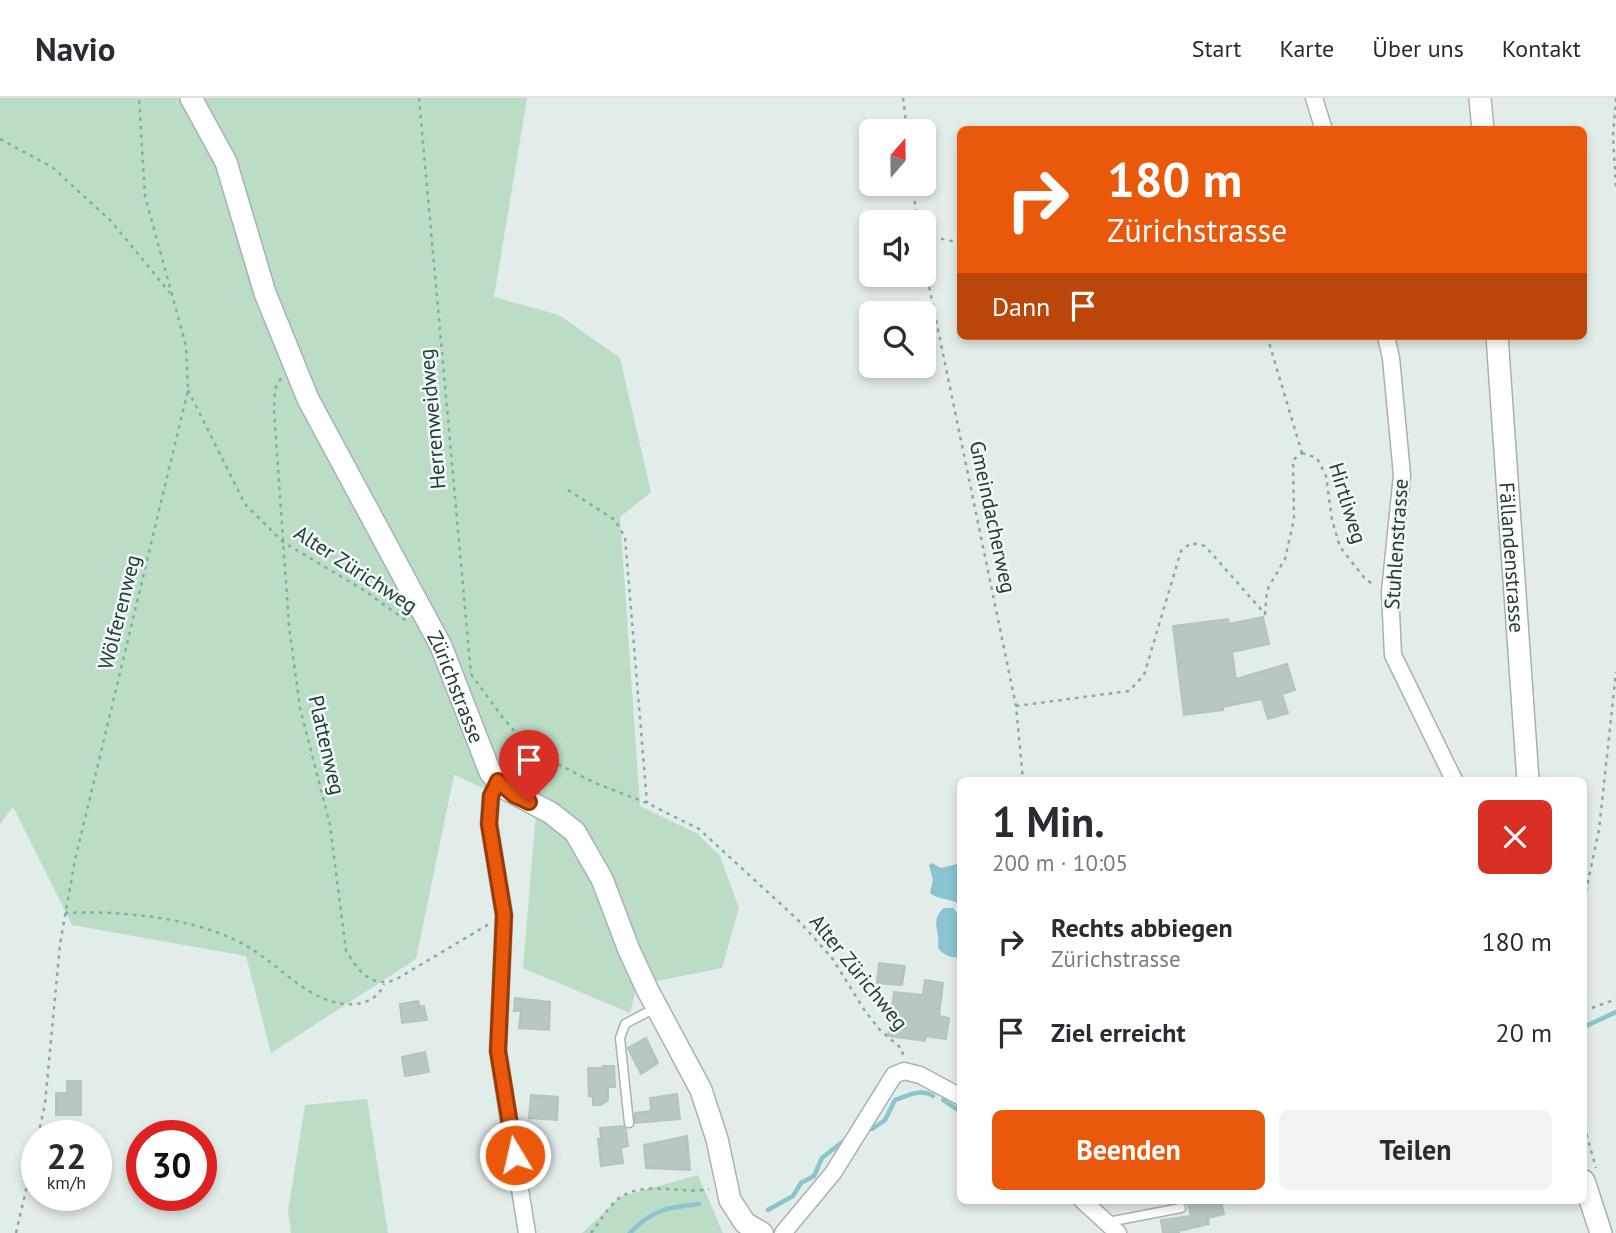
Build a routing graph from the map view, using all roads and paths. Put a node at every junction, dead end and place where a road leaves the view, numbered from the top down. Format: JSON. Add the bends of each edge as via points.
{"nodes":[{"id":1,"x":139,"y":98,"type":"edge"},
{"id":2,"x":191,"y":98,"type":"edge"},
{"id":3,"x":419,"y":98,"type":"edge"},
{"id":4,"x":903,"y":98,"type":"edge"},
{"id":5,"x":1314,"y":98,"type":"edge"},
{"id":6,"x":1480,"y":98,"type":"edge"},
{"id":7,"x":1616,"y":98,"type":"edge"},
{"id":8,"x":906,"y":119,"type":"edge"},
{"id":9,"x":1323,"y":126,"type":"edge"},
{"id":10,"x":1483,"y":126,"type":"edge"},
{"id":11,"x":0,"y":139,"type":"edge"},
{"id":12,"x":1616,"y":188,"type":"edge"},
{"id":13,"x":936,"y":238,"type":"edge"},
{"id":14,"x":957,"y":242,"type":"edge"},
{"id":15,"x":929,"y":287,"type":"edge"},
{"id":16,"x":172,"y":296,"type":"junction"},
{"id":17,"x":1268,"y":340,"type":"edge"},
{"id":18,"x":1387,"y":340,"type":"edge"},
{"id":19,"x":1497,"y":340,"type":"edge"},
{"id":20,"x":292,"y":360,"type":"junction"},
{"id":21,"x":188,"y":390,"type":"junction"},
{"id":22,"x":1302,"y":453,"type":"junction"},
{"id":23,"x":568,"y":490,"type":"dead end"},
{"id":24,"x":283,"y":542,"type":"junction"},
{"id":25,"x":1390,"y":592,"type":"junction"},
{"id":26,"x":408,"y":621,"type":"dead end"},
{"id":27,"x":461,"y":665,"type":"dead end"},
{"id":28,"x":1616,"y":672,"type":"edge"},
{"id":29,"x":472,"y":675,"type":"junction"},
{"id":30,"x":472,"y":687,"type":"dead end"},
{"id":31,"x":1016,"y":706,"type":"junction"},
{"id":32,"x":1023,"y":777,"type":"edge"},
{"id":33,"x":1453,"y":777,"type":"edge"},
{"id":34,"x":1528,"y":777,"type":"edge"},
{"id":35,"x":498,"y":781,"type":"junction"},
{"id":36,"x":647,"y":803,"type":"junction"},
{"id":37,"x":1587,"y":886,"type":"edge"},
{"id":38,"x":65,"y":913,"type":"junction"},
{"id":39,"x":504,"y":915,"type":"junction"},
{"id":40,"x":384,"y":983,"type":"junction"},
{"id":41,"x":1616,"y":999,"type":"edge"},
{"id":42,"x":657,"y":1007,"type":"junction"},
{"id":43,"x":1587,"y":1011,"type":"edge"},
{"id":44,"x":904,"y":1071,"type":"junction"},
{"id":45,"x":957,"y":1095,"type":"edge"},
{"id":46,"x":42,"y":1120,"type":"edge"},
{"id":47,"x":629,"y":1123,"type":"dead end"},
{"id":48,"x":725,"y":1185,"type":"junction"},
{"id":49,"x":1587,"y":1190,"type":"edge"},
{"id":50,"x":1086,"y":1204,"type":"edge"},
{"id":51,"x":1181,"y":1208,"type":"dead end"},
{"id":52,"x":21,"y":1211,"type":"edge"},
{"id":53,"x":1113,"y":1228,"type":"edge"},
{"id":54,"x":16,"y":1233,"type":"edge"},
{"id":55,"x":527,"y":1233,"type":"edge"},
{"id":56,"x":590,"y":1233,"type":"edge"},
{"id":57,"x":762,"y":1233,"type":"edge"},
{"id":58,"x":783,"y":1233,"type":"edge"},
{"id":59,"x":1601,"y":1233,"type":"edge"}],
"edges":[{"from":1,"to":16,"type":"path","name":"Wölferenweg","via":[[145,196]]},
{"from":2,"to":20,"type":"street","name":"Zürichstrasse","via":[[226,162],[265,293]]},
{"from":3,"to":29,"type":"path","name":"Herrenweidweg"},
{"from":4,"to":8,"type":"path"},
{"from":5,"to":9,"type":"street"},
{"from":6,"to":10,"type":"street"},
{"from":7,"to":12,"type":"path"},
{"from":11,"to":16,"type":"path","via":[[52,167],[111,221]]},
{"from":13,"to":14,"type":"path"},
{"from":15,"to":31,"type":"path","name":"Gmeindacherweg"},
{"from":16,"to":21,"type":"path","name":"Wölferenweg","via":[[186,346]]},
{"from":17,"to":22,"type":"path","name":"Hirtliweg"},
{"from":18,"to":25,"type":"street","name":"Stuhlenstrasse","via":[[1402,475]]},
{"from":19,"to":34,"type":"street","name":"Fällandenstrasse"},
{"from":20,"to":24,"type":"path","name":"Plattenweg","via":[[275,389]]},
{"from":20,"to":35,"type":"street","name":"Zürichstrasse","via":[[308,399],[441,646],[489,772]]},
{"from":21,"to":24,"type":"path","name":"Alter Zürichweg","via":[[245,504]]},
{"from":21,"to":38,"type":"path","name":"Wölferenweg"},
{"from":22,"to":25,"type":"path","name":"Hirtliweg","via":[[1317,458],[1326,476],[1340,547],[1366,580]]},
{"from":22,"to":31,"type":"path","via":[[1293,460],[1294,519],[1284,559],[1267,590],[1265,614],[1205,546],[1191,543],[1181,551],[1144,675],[1129,691]]},
{"from":23,"to":36,"type":"path","via":[[615,520],[625,537]]},
{"from":24,"to":26,"type":"path","name":"Alter Zürichweg"},
{"from":24,"to":40,"type":"path","name":"Plattenweg","via":[[300,708],[330,825],[346,951],[365,976]]},
{"from":25,"to":33,"type":"street","name":"Stuhlenstrasse","via":[[1393,655]]},
{"from":27,"to":29,"type":"path","name":"Alter Zürichweg"},
{"from":28,"to":37,"type":"path","via":[[1599,830]]},
{"from":29,"to":30,"type":"path","name":"Herrenweidweg"},
{"from":29,"to":36,"type":"path","name":"Alter Zürichweg","via":[[532,751]]},
{"from":31,"to":32,"type":"path","name":"Gmeindacherweg"},
{"from":35,"to":39,"type":"street","via":[[491,796],[489,824]]},
{"from":35,"to":42,"type":"street","name":"Zürichstrasse","via":[[575,832],[602,879]]},
{"from":36,"to":44,"type":"path","name":"Alter Zürichweg","via":[[699,829],[797,919],[832,958],[880,1030],[902,1049]]},
{"from":38,"to":40,"type":"path","via":[[104,911],[217,933],[251,948],[320,996],[338,1003],[374,998]]},
{"from":38,"to":46,"type":"path","name":"Wölferenweg"},
{"from":39,"to":40,"type":"path"},
{"from":39,"to":55,"type":"street","via":[[498,1051]]},
{"from":41,"to":43,"type":"path"},
{"from":42,"to":47,"type":"lane","via":[[625,1024],[620,1038]]},
{"from":42,"to":48,"type":"street","name":"Zürichstrasse","via":[[701,1090],[717,1139]]},
{"from":44,"to":45,"type":"street"},
{"from":44,"to":58,"type":"street","via":[[894,1075],[833,1173]]},
{"from":48,"to":56,"type":"path","via":[[700,1191],[656,1188],[627,1194]]},
{"from":48,"to":57,"type":"street","name":"Zürichstrasse","via":[[745,1223]]},
{"from":49,"to":59,"type":"street"},
{"from":50,"to":53,"type":"street"},
{"from":51,"to":53,"type":"lane"},
{"from":52,"to":54,"type":"path"}]}
